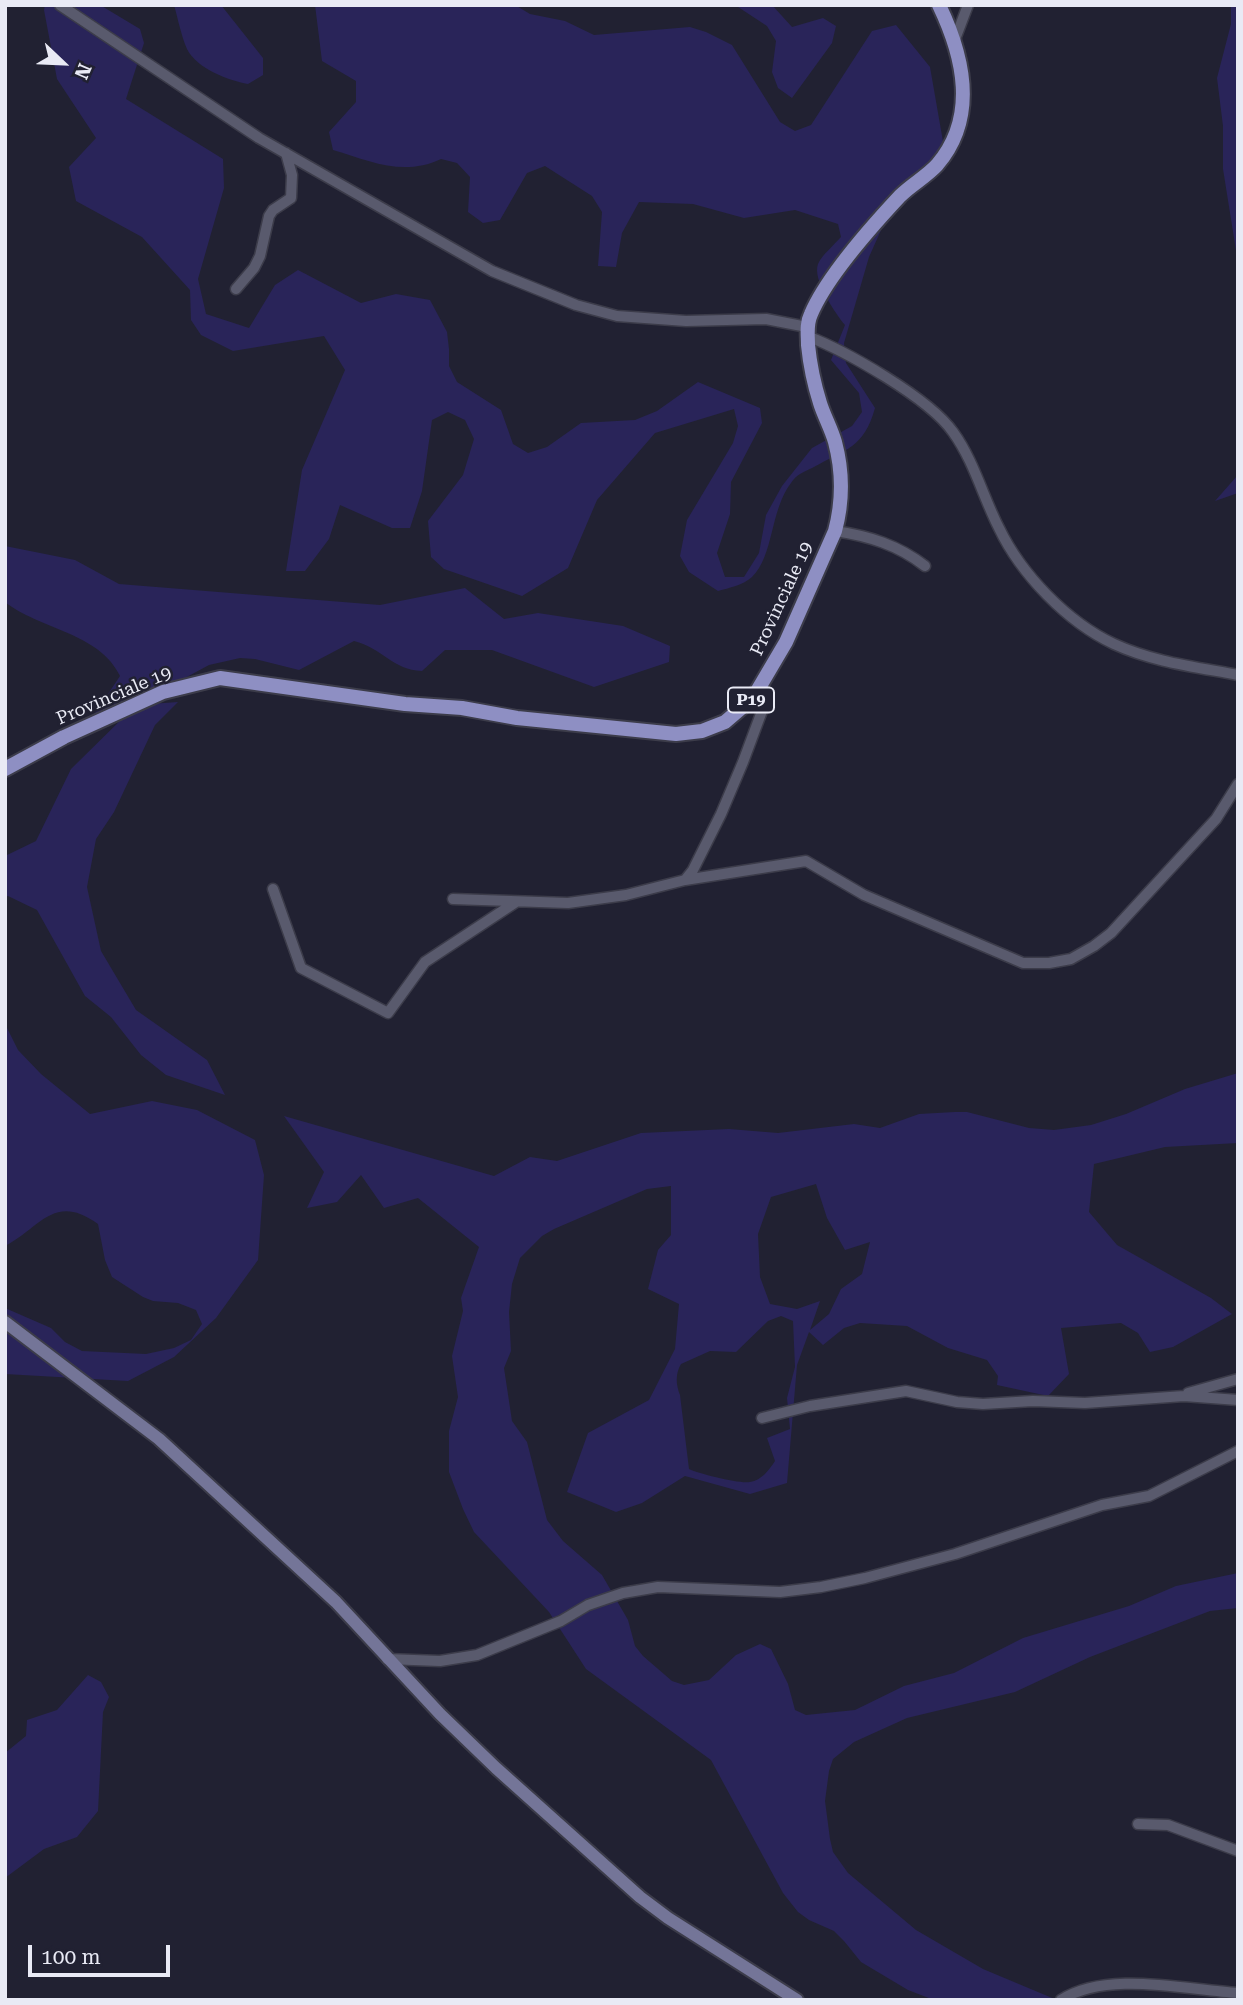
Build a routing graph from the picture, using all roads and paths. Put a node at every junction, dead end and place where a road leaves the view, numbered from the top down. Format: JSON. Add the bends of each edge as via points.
{"nodes":[{"id":1,"x":60,"y":5,"type":"edge"},
{"id":2,"x":939,"y":5,"type":"edge"},
{"id":3,"x":968,"y":5,"type":"edge"},
{"id":4,"x":954,"y":42,"type":"junction"},
{"id":5,"x":286,"y":153,"type":"junction"},
{"id":6,"x":236,"y":289,"type":"dead end"},
{"id":7,"x":807,"y":331,"type":"junction"},
{"id":8,"x":835,"y":531,"type":"junction"},
{"id":9,"x":925,"y":566,"type":"dead end"},
{"id":10,"x":1238,"y":675,"type":"edge"},
{"id":11,"x":760,"y":687,"type":"junction"},
{"id":12,"x":5,"y":769,"type":"edge"},
{"id":13,"x":1238,"y":785,"type":"edge"},
{"id":14,"x":685,"y":880,"type":"junction"},
{"id":15,"x":273,"y":889,"type":"dead end"},
{"id":16,"x":453,"y":898,"type":"dead end"},
{"id":17,"x":516,"y":902,"type":"junction"},
{"id":18,"x":5,"y":1322,"type":"edge"},
{"id":19,"x":1238,"y":1379,"type":"edge"},
{"id":20,"x":1184,"y":1396,"type":"junction"},
{"id":21,"x":1238,"y":1400,"type":"edge"},
{"id":22,"x":762,"y":1418,"type":"dead end"},
{"id":23,"x":1238,"y":1451,"type":"edge"},
{"id":24,"x":387,"y":1659,"type":"junction"},
{"id":25,"x":1138,"y":1824,"type":"dead end"},
{"id":26,"x":1238,"y":1851,"type":"edge"},
{"id":27,"x":1238,"y":1993,"type":"edge"},
{"id":28,"x":797,"y":2000,"type":"edge"},
{"id":29,"x":1061,"y":2000,"type":"edge"}],
"edges":[{"from":1,"to":5,"type":"street"},
{"from":2,"to":4,"type":"main road"},
{"from":3,"to":4,"type":"street"},
{"from":4,"to":7,"type":"main road","via":[[964,89],[958,130],[936,165],[902,194],[836,272],[816,303]]},
{"from":5,"to":6,"type":"street","via":[[292,175],[291,198],[269,216],[260,256]]},
{"from":5,"to":7,"type":"street","via":[[492,271],[596,312],[686,321],[766,319]]},
{"from":7,"to":8,"type":"main road","name":"Provinciale 19","number":"P19","via":[[814,382],[834,437],[841,473],[842,499]]},
{"from":7,"to":10,"type":"street","via":[[876,371],[952,430],[1018,562],[1045,594],[1081,623],[1112,643],[1157,660]]},
{"from":8,"to":9,"type":"street","via":[[891,545]]},
{"from":8,"to":11,"type":"main road","name":"Provinciale 19","number":"P19","via":[[786,642]]},
{"from":11,"to":12,"type":"main road","name":"Provinciale 19","number":"P19","via":[[724,722],[676,734],[517,718],[220,678],[163,692]]},
{"from":11,"to":14,"type":"street","via":[[765,704],[743,762]]},
{"from":13,"to":14,"type":"street","via":[[1216,819],[1111,933],[1071,959],[1049,963],[1023,963],[987,949],[864,895],[806,861]]},
{"from":14,"to":17,"type":"street","via":[[568,903]]},
{"from":15,"to":17,"type":"street","via":[[301,968],[388,1013],[425,962]]},
{"from":16,"to":17,"type":"street"},
{"from":18,"to":24,"type":"street","via":[[159,1439],[336,1602]]},
{"from":19,"to":20,"type":"street"},
{"from":20,"to":21,"type":"street"},
{"from":20,"to":22,"type":"street","via":[[1085,1404],[983,1404],[906,1391]]},
{"from":23,"to":24,"type":"street","via":[[1149,1496],[1102,1505],[955,1554],[865,1578],[780,1592],[641,1589],[588,1605],[477,1655],[440,1661]]},
{"from":24,"to":28,"type":"street","via":[[495,1768],[640,1897]]},
{"from":25,"to":26,"type":"street","via":[[1168,1825]]},
{"from":27,"to":29,"type":"street","via":[[1097,1986]]}]}
